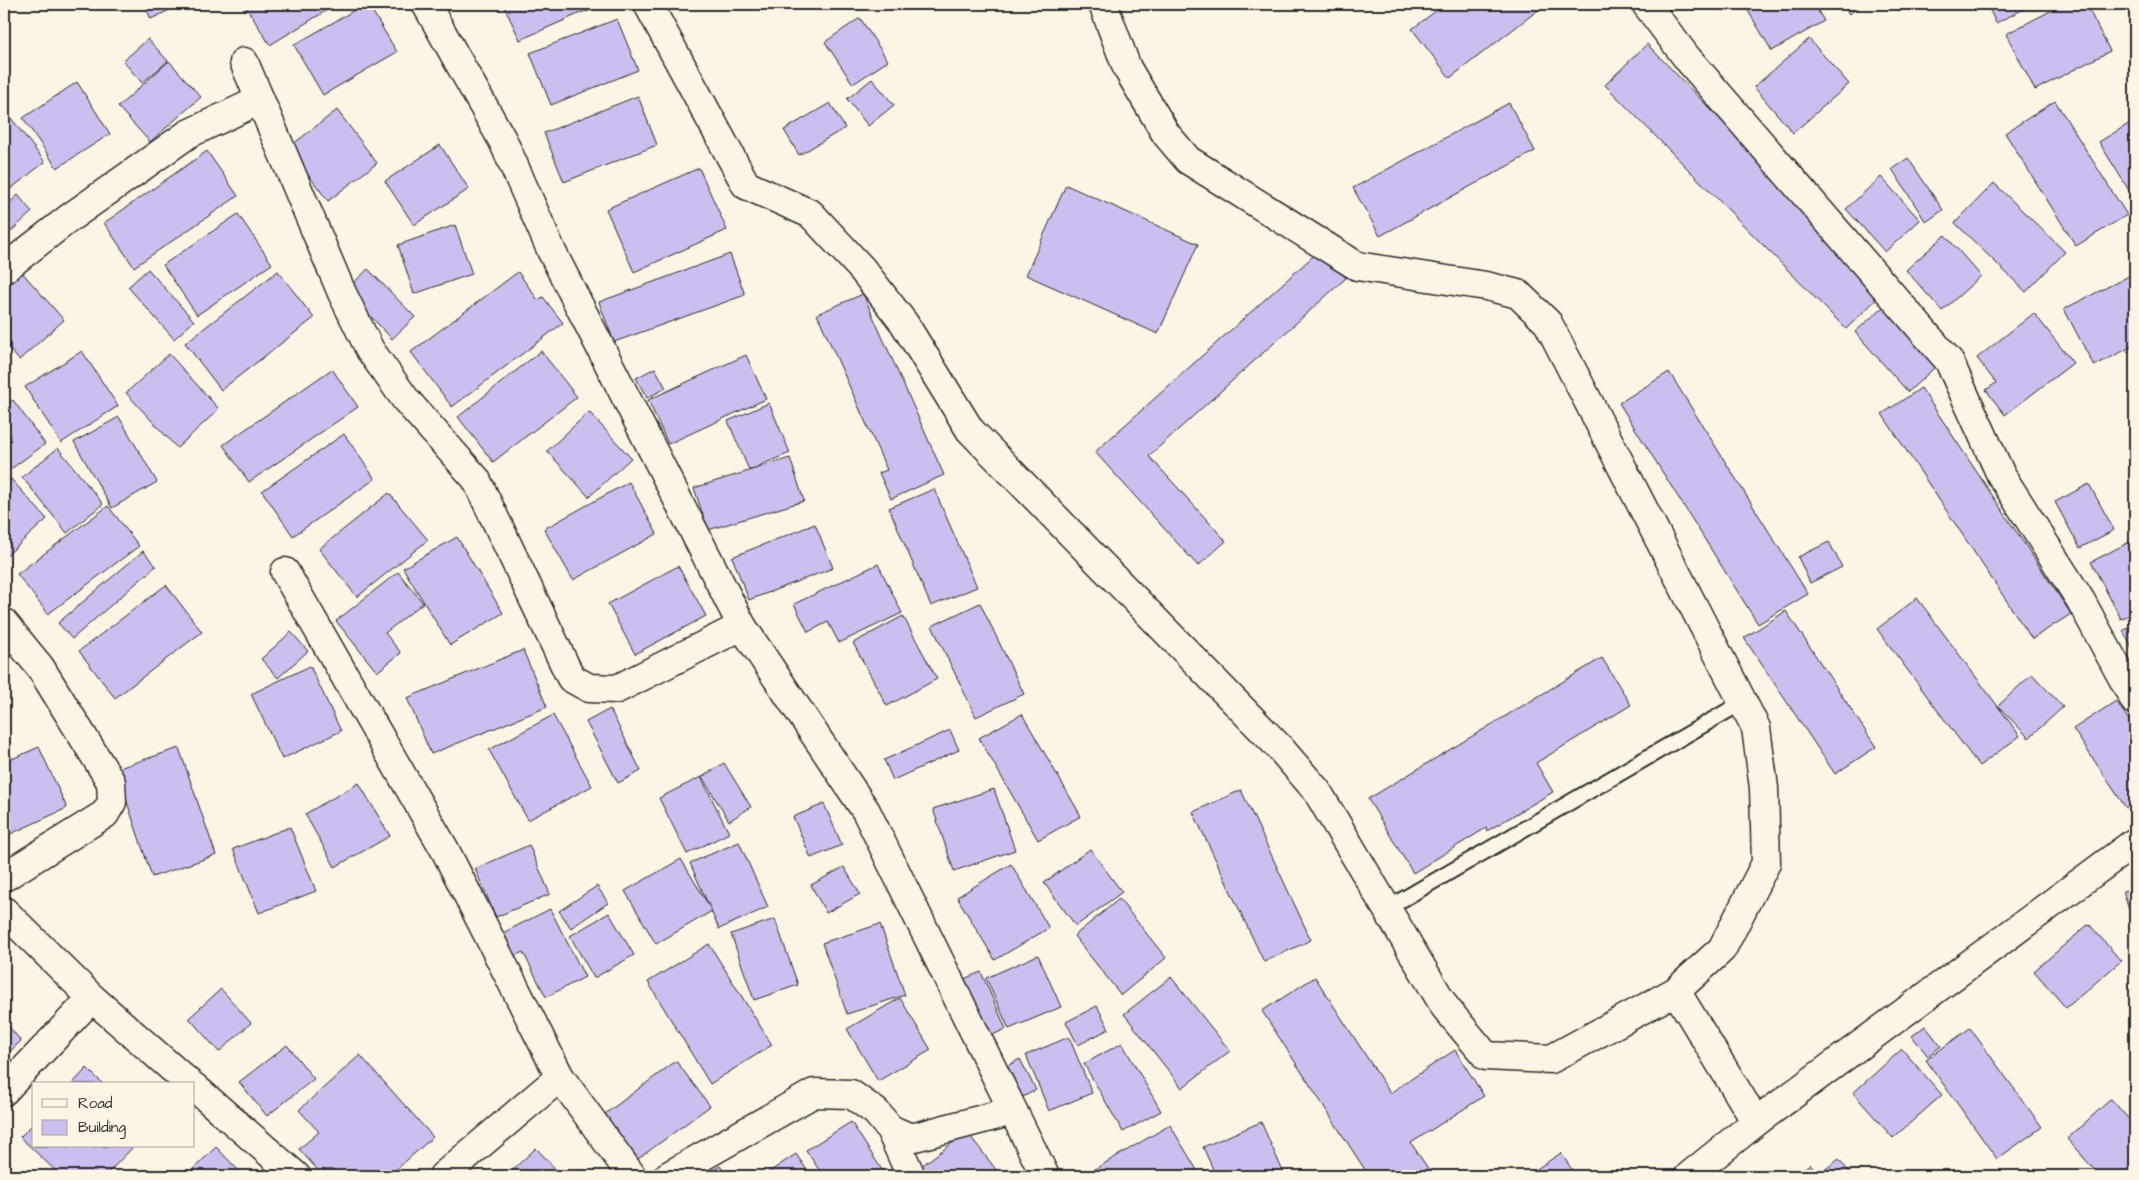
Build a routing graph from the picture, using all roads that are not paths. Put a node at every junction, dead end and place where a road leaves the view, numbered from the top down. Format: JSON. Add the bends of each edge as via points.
{"nodes":[{"id":1,"x":426,"y":4,"type":"edge"},
{"id":2,"x":648,"y":4,"type":"edge"},
{"id":3,"x":1103,"y":4,"type":"edge"},
{"id":4,"x":1646,"y":4,"type":"edge"},
{"id":5,"x":244,"y":62,"type":"dead end"},
{"id":6,"x":260,"y":100,"type":"junction"},
{"id":7,"x":4,"y":269,"type":"edge"},
{"id":8,"x":285,"y":572,"type":"dead end"},
{"id":9,"x":4,"y":623,"type":"edge"},
{"id":10,"x":742,"y":626,"type":"junction"},
{"id":11,"x":2135,"y":701,"type":"edge"},
{"id":12,"x":1743,"y":702,"type":"junction"},
{"id":13,"x":2135,"y":842,"type":"edge"},
{"id":14,"x":4,"y":877,"type":"edge"},
{"id":15,"x":1386,"y":909,"type":"junction"},
{"id":16,"x":4,"y":911,"type":"edge"},
{"id":17,"x":1676,"y":991,"type":"junction"},
{"id":18,"x":92,"y":998,"type":"junction"},
{"id":19,"x":560,"y":1077,"type":"junction"},
{"id":20,"x":188,"y":1082,"type":"edge"},
{"id":21,"x":195,"y":1088,"type":"edge"},
{"id":22,"x":4,"y":1091,"type":"edge"},
{"id":23,"x":1013,"y":1111,"type":"junction"},
{"id":24,"x":1756,"y":1122,"type":"junction"},
{"id":25,"x":890,"y":1128,"type":"junction"},
{"id":26,"x":1702,"y":1173,"type":"edge"},
{"id":27,"x":296,"y":1176,"type":"edge"},
{"id":28,"x":443,"y":1176,"type":"edge"},
{"id":29,"x":632,"y":1176,"type":"edge"},
{"id":30,"x":668,"y":1176,"type":"edge"},
{"id":31,"x":911,"y":1176,"type":"edge"},
{"id":32,"x":1045,"y":1176,"type":"edge"}],
"edges":[{"from":1,"to":10,"type":"street","via":[[503,141],[552,252]]},
{"from":2,"to":15,"type":"street","via":[[746,185],[811,214],[862,269],[904,323],[970,430],[1317,791]]},
{"from":3,"to":12,"type":"street","via":[[1127,68],[1166,134],[1188,160],[1357,266],[1518,294],[1548,323]]},
{"from":4,"to":11,"type":"street","via":[[1686,58],[1949,361],[2000,475],[2081,601]]},
{"from":5,"to":6,"type":"street"},
{"from":6,"to":7,"type":"street","via":[[188,134]]},
{"from":6,"to":10,"type":"street","via":[[342,293],[370,350],[406,400],[476,479],[571,678],[589,688],[617,690]]},
{"from":8,"to":19,"type":"street","via":[[445,850]]},
{"from":9,"to":14,"type":"street","via":[[40,666],[110,782],[112,802],[105,814]]},
{"from":10,"to":23,"type":"street","via":[[866,811]]},
{"from":12,"to":15,"type":"lane"},
{"from":12,"to":17,"type":"street","via":[[1756,728],[1762,771],[1766,863],[1722,948]]},
{"from":13,"to":24,"type":"street"},
{"from":15,"to":17,"type":"street","via":[[1445,1007],[1486,1056],[1550,1059]]},
{"from":16,"to":18,"type":"street"},
{"from":17,"to":24,"type":"street"},
{"from":18,"to":20,"type":"street"},
{"from":18,"to":22,"type":"street"},
{"from":19,"to":28,"type":"street"},
{"from":19,"to":29,"type":"street"},
{"from":21,"to":27,"type":"street"},
{"from":23,"to":25,"type":"street","via":[[911,1138]]},
{"from":23,"to":32,"type":"street"},
{"from":24,"to":26,"type":"street"},
{"from":25,"to":30,"type":"street","via":[[876,1112],[851,1094],[814,1093]]},
{"from":25,"to":31,"type":"street"}]}
